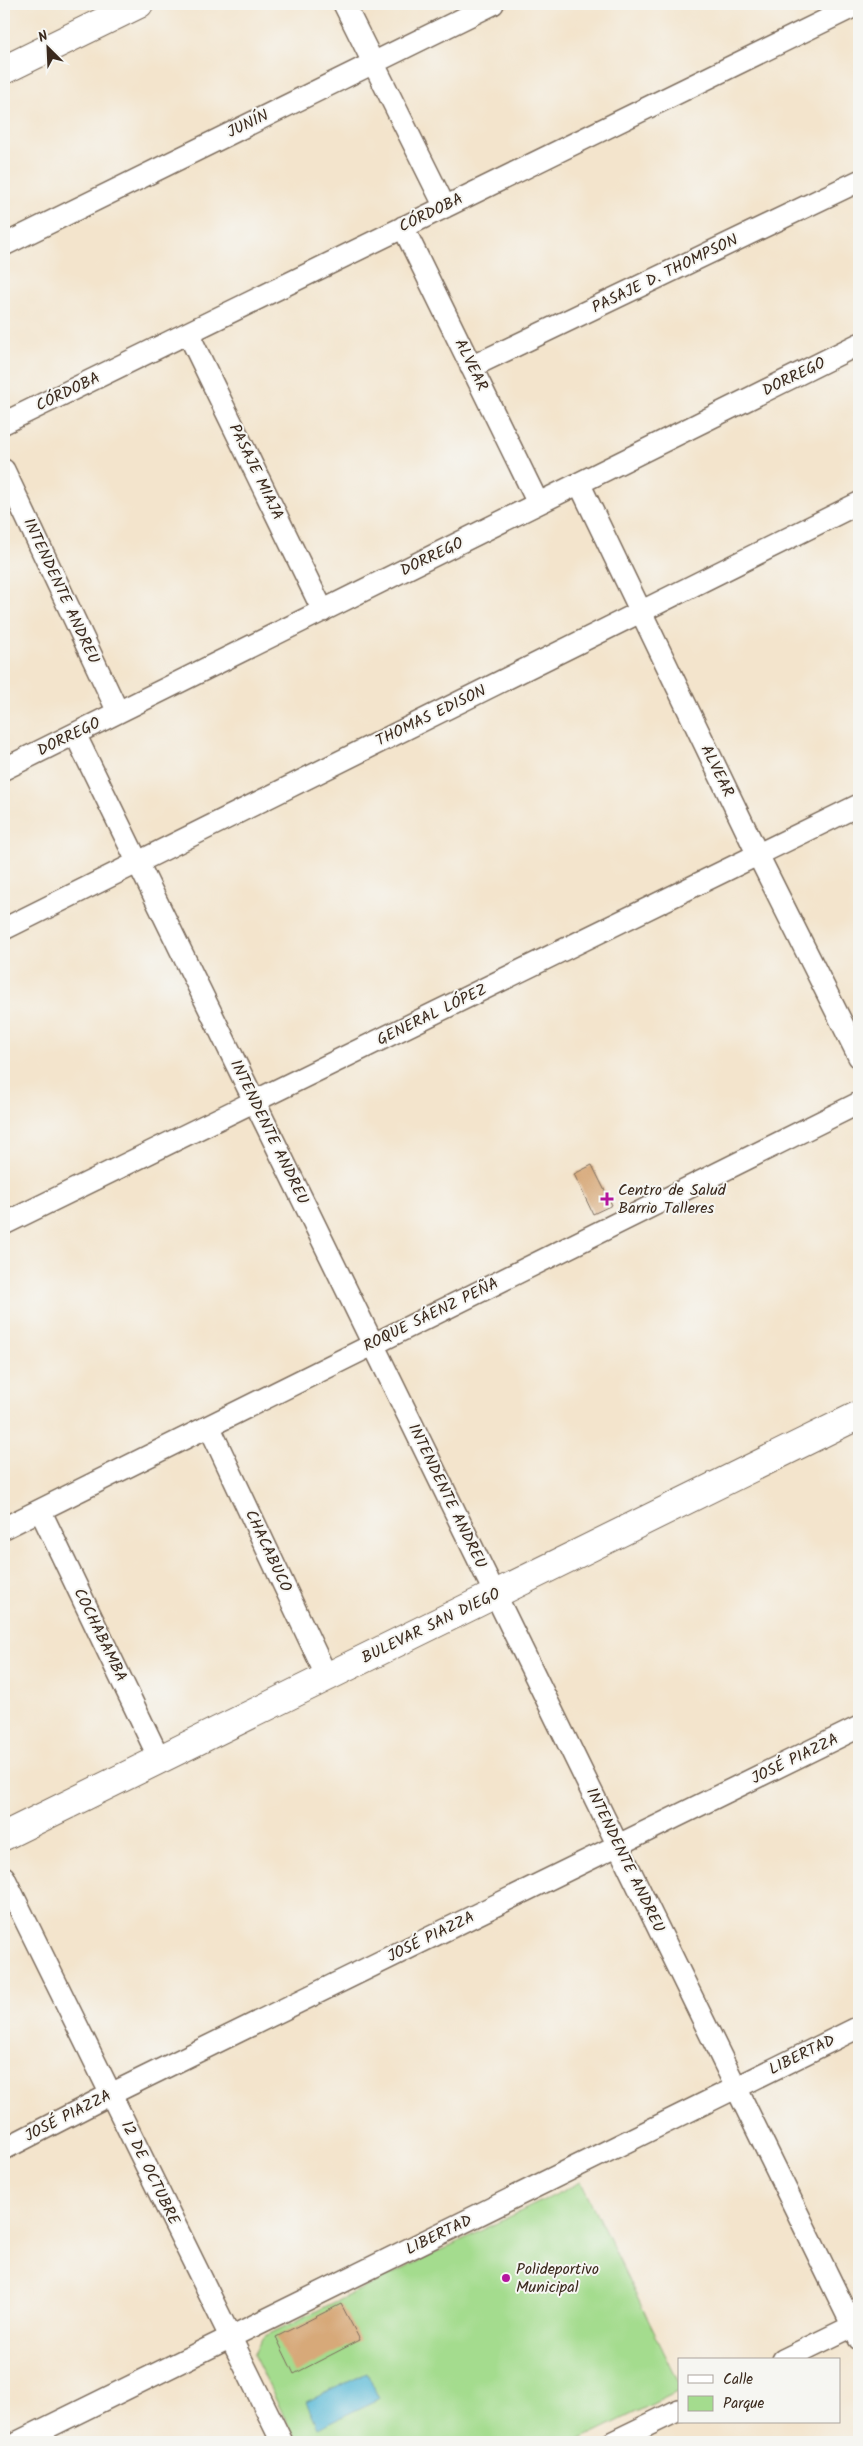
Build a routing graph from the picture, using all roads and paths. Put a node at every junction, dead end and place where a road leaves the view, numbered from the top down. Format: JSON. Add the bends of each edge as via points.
{"nodes":[{"id":1,"x":139,"y":4,"type":"edge"},
{"id":2,"x":344,"y":4,"type":"edge"},
{"id":3,"x":493,"y":4,"type":"edge"},
{"id":4,"x":859,"y":4,"type":"edge"},
{"id":5,"x":374,"y":63,"type":"junction"},
{"id":6,"x":4,"y":70,"type":"edge"},
{"id":7,"x":859,"y":181,"type":"edge"},
{"id":8,"x":445,"y":206,"type":"junction"},
{"id":9,"x":403,"y":227,"type":"junction"},
{"id":10,"x":4,"y":245,"type":"edge"},
{"id":11,"x":188,"y":333,"type":"junction"},
{"id":12,"x":859,"y":344,"type":"edge"},
{"id":13,"x":471,"y":367,"type":"junction"},
{"id":14,"x":4,"y":423,"type":"edge"},
{"id":15,"x":4,"y":470,"type":"edge"},
{"id":16,"x":579,"y":483,"type":"junction"},
{"id":17,"x":859,"y":503,"type":"edge"},
{"id":18,"x":538,"y":504,"type":"junction"},
{"id":19,"x":323,"y":611,"type":"junction"},
{"id":20,"x":640,"y":613,"type":"junction"},
{"id":21,"x":118,"y":712,"type":"junction"},
{"id":22,"x":75,"y":734,"type":"junction"},
{"id":23,"x":4,"y":769,"type":"edge"},
{"id":24,"x":859,"y":806,"type":"edge"},
{"id":25,"x":758,"y":855,"type":"junction"},
{"id":26,"x":138,"y":862,"type":"junction"},
{"id":27,"x":4,"y":929,"type":"edge"},
{"id":28,"x":859,"y":1057,"type":"edge"},
{"id":29,"x":254,"y":1102,"type":"junction"},
{"id":30,"x":859,"y":1102,"type":"edge"},
{"id":31,"x":4,"y":1224,"type":"edge"},
{"id":32,"x":373,"y":1344,"type":"junction"},
{"id":33,"x":859,"y":1415,"type":"edge"},
{"id":34,"x":209,"y":1426,"type":"junction"},
{"id":35,"x":40,"y":1510,"type":"junction"},
{"id":36,"x":4,"y":1528,"type":"edge"},
{"id":37,"x":495,"y":1594,"type":"junction"},
{"id":38,"x":328,"y":1677,"type":"junction"},
{"id":39,"x":859,"y":1728,"type":"edge"},
{"id":40,"x":160,"y":1760,"type":"junction"},
{"id":41,"x":4,"y":1836,"type":"edge"},
{"id":42,"x":618,"y":1845,"type":"junction"},
{"id":43,"x":4,"y":1877,"type":"edge"},
{"id":44,"x":859,"y":2027,"type":"edge"},
{"id":45,"x":737,"y":2089,"type":"junction"},
{"id":46,"x":111,"y":2094,"type":"junction"},
{"id":47,"x":4,"y":2149,"type":"edge"},
{"id":48,"x":857,"y":2329,"type":"edge"},
{"id":49,"x":231,"y":2337,"type":"junction"},
{"id":50,"x":788,"y":2358,"type":"edge"},
{"id":51,"x":678,"y":2410,"type":"edge"},
{"id":52,"x":18,"y":2442,"type":"edge"},
{"id":53,"x":282,"y":2442,"type":"edge"},
{"id":54,"x":613,"y":2442,"type":"edge"}],
"edges":[{"from":1,"to":6,"type":"street"},
{"from":2,"to":5,"type":"street"},
{"from":3,"to":5,"type":"street","name":"JUNÍN"},
{"from":4,"to":8,"type":"street","name":"CÓRDOBA"},
{"from":5,"to":8,"type":"street"},
{"from":5,"to":10,"type":"street","name":"JUNÍN"},
{"from":7,"to":13,"type":"street","name":"PASAJE D. THOMPSON"},
{"from":8,"to":9,"type":"street","name":"CÓRDOBA"},
{"from":9,"to":11,"type":"street","name":"CÓRDOBA"},
{"from":9,"to":13,"type":"street","name":"ALVEAR"},
{"from":11,"to":14,"type":"street","name":"CÓRDOBA"},
{"from":11,"to":19,"type":"street","name":"PASAJE MIAJA"},
{"from":12,"to":16,"type":"street","name":"DORREGO"},
{"from":13,"to":18,"type":"street","name":"ALVEAR"},
{"from":15,"to":21,"type":"street","name":"INTENDENTE ANDREU"},
{"from":16,"to":18,"type":"street","name":"DORREGO"},
{"from":16,"to":20,"type":"street","name":"ALVEAR"},
{"from":17,"to":20,"type":"street","name":"THOMAS EDISON"},
{"from":18,"to":19,"type":"street","name":"DORREGO"},
{"from":19,"to":21,"type":"street","name":"DORREGO"},
{"from":20,"to":25,"type":"street","name":"ALVEAR"},
{"from":20,"to":26,"type":"street","name":"THOMAS EDISON"},
{"from":21,"to":22,"type":"street","name":"DORREGO"},
{"from":22,"to":23,"type":"street","name":"DORREGO"},
{"from":22,"to":26,"type":"street","name":"INTENDENTE ANDREU"},
{"from":24,"to":25,"type":"street","name":"GENERAL LÓPEZ"},
{"from":25,"to":28,"type":"street","name":"ALVEAR"},
{"from":25,"to":29,"type":"street","name":"GENERAL LÓPEZ"},
{"from":26,"to":27,"type":"street","name":"THOMAS EDISON"},
{"from":26,"to":29,"type":"street","name":"INTENDENTE ANDREU"},
{"from":29,"to":31,"type":"street","name":"GENERAL LÓPEZ"},
{"from":29,"to":32,"type":"street","name":"INTENDENTE ANDREU"},
{"from":30,"to":32,"type":"street","name":"ROQUE SÁENZ PEÑA"},
{"from":32,"to":34,"type":"street","name":"ROQUE SÁENZ PEÑA"},
{"from":32,"to":37,"type":"street","name":"INTENDENTE ANDREU"},
{"from":33,"to":37,"type":"street","name":"BULEVAR SAN DIEGO"},
{"from":34,"to":35,"type":"street","name":"ROQUE SÁENZ PEÑA"},
{"from":34,"to":38,"type":"street","name":"CHACABUCO"},
{"from":35,"to":36,"type":"street","name":"ROQUE SÁENZ PEÑA"},
{"from":35,"to":40,"type":"street","name":"COCHABAMBA"},
{"from":37,"to":38,"type":"street","name":"BULEVAR SAN DIEGO"},
{"from":37,"to":42,"type":"street","name":"INTENDENTE ANDREU"},
{"from":38,"to":40,"type":"street","name":"BULEVAR SAN DIEGO"},
{"from":39,"to":42,"type":"street","name":"JOSÉ PIAZZA"},
{"from":40,"to":41,"type":"street","name":"BULEVAR SAN DIEGO"},
{"from":42,"to":45,"type":"street","name":"INTENDENTE ANDREU"},
{"from":42,"to":46,"type":"street","name":"JOSÉ PIAZZA"},
{"from":43,"to":46,"type":"street","name":"12 DE OCTUBRE"},
{"from":44,"to":45,"type":"street","name":"LIBERTAD"},
{"from":45,"to":48,"type":"street","name":"INTENDENTE ANDREU"},
{"from":45,"to":49,"type":"street","name":"LIBERTAD"},
{"from":46,"to":47,"type":"street","name":"JOSÉ PIAZZA"},
{"from":46,"to":49,"type":"street","name":"12 DE OCTUBRE"},
{"from":48,"to":50,"type":"street"},
{"from":49,"to":52,"type":"street","name":"LIBERTAD"},
{"from":49,"to":53,"type":"street","name":"12 DE OCTUBRE"},
{"from":51,"to":54,"type":"street"}]}
